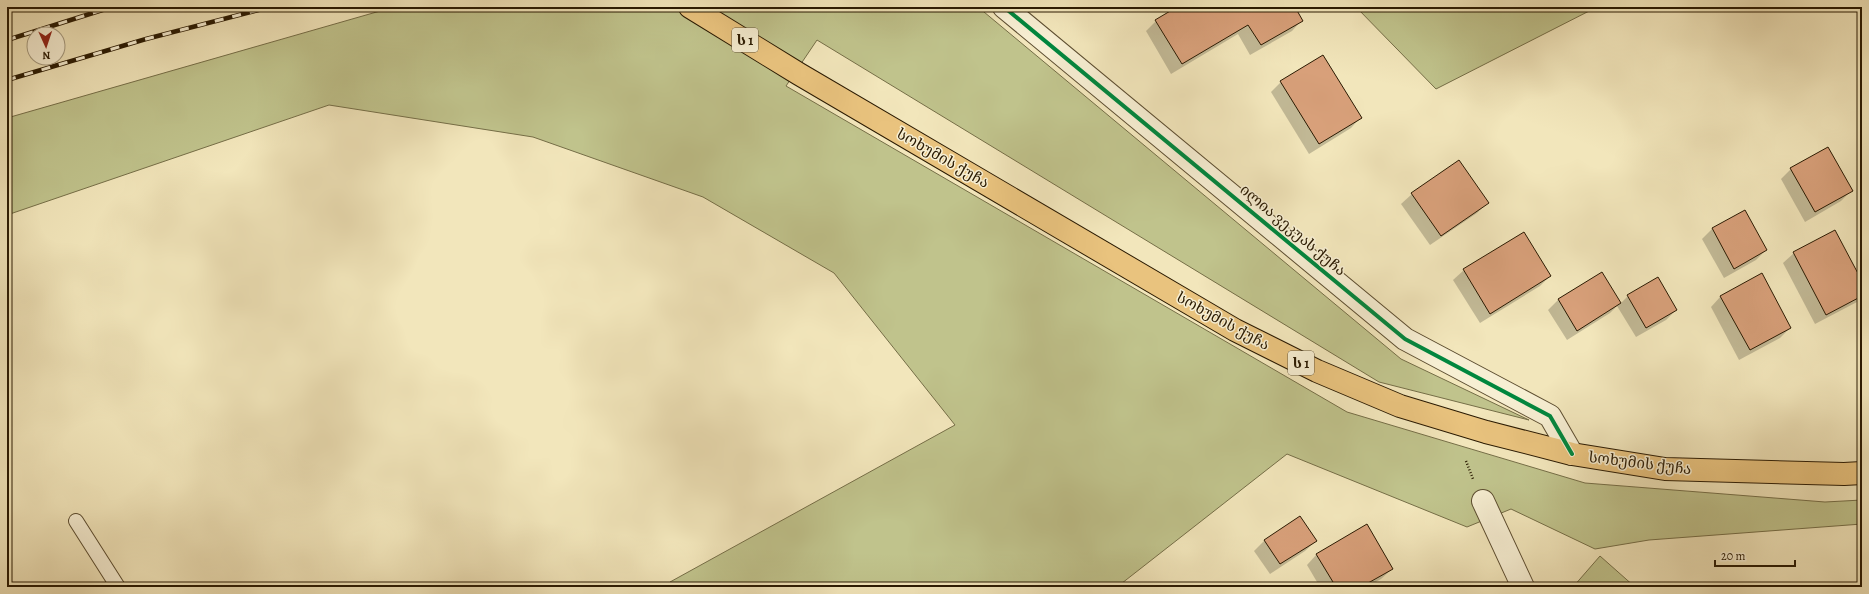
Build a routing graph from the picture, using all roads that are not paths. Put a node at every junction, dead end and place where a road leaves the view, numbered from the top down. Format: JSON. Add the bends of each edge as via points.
{"nodes":[{"id":1,"x":690,"y":7,"type":"edge"},
{"id":2,"x":1004,"y":7,"type":"edge"},
{"id":3,"x":1572,"y":454,"type":"junction"},
{"id":4,"x":1862,"y":473,"type":"edge"},
{"id":5,"x":1483,"y":501,"type":"dead end"},
{"id":6,"x":76,"y":521,"type":"dead end"},
{"id":7,"x":118,"y":587,"type":"edge"},
{"id":8,"x":1523,"y":587,"type":"edge"}],
"edges":[{"from":1,"to":3,"type":"highway","name":"სოხუმის ქუჩა","number":"ს 1","via":[[799,74],[1235,330],[1316,371],[1400,406]]},
{"from":2,"to":3,"type":"street","name":"ილია ვეკუას ქუჩა","via":[[1405,339],[1550,416]]},
{"from":3,"to":4,"type":"highway","name":"სოხუმის ქუჩა","number":"ს 1","via":[[1665,469]]},
{"from":5,"to":8,"type":"street"},
{"from":6,"to":7,"type":"lane"}]}
